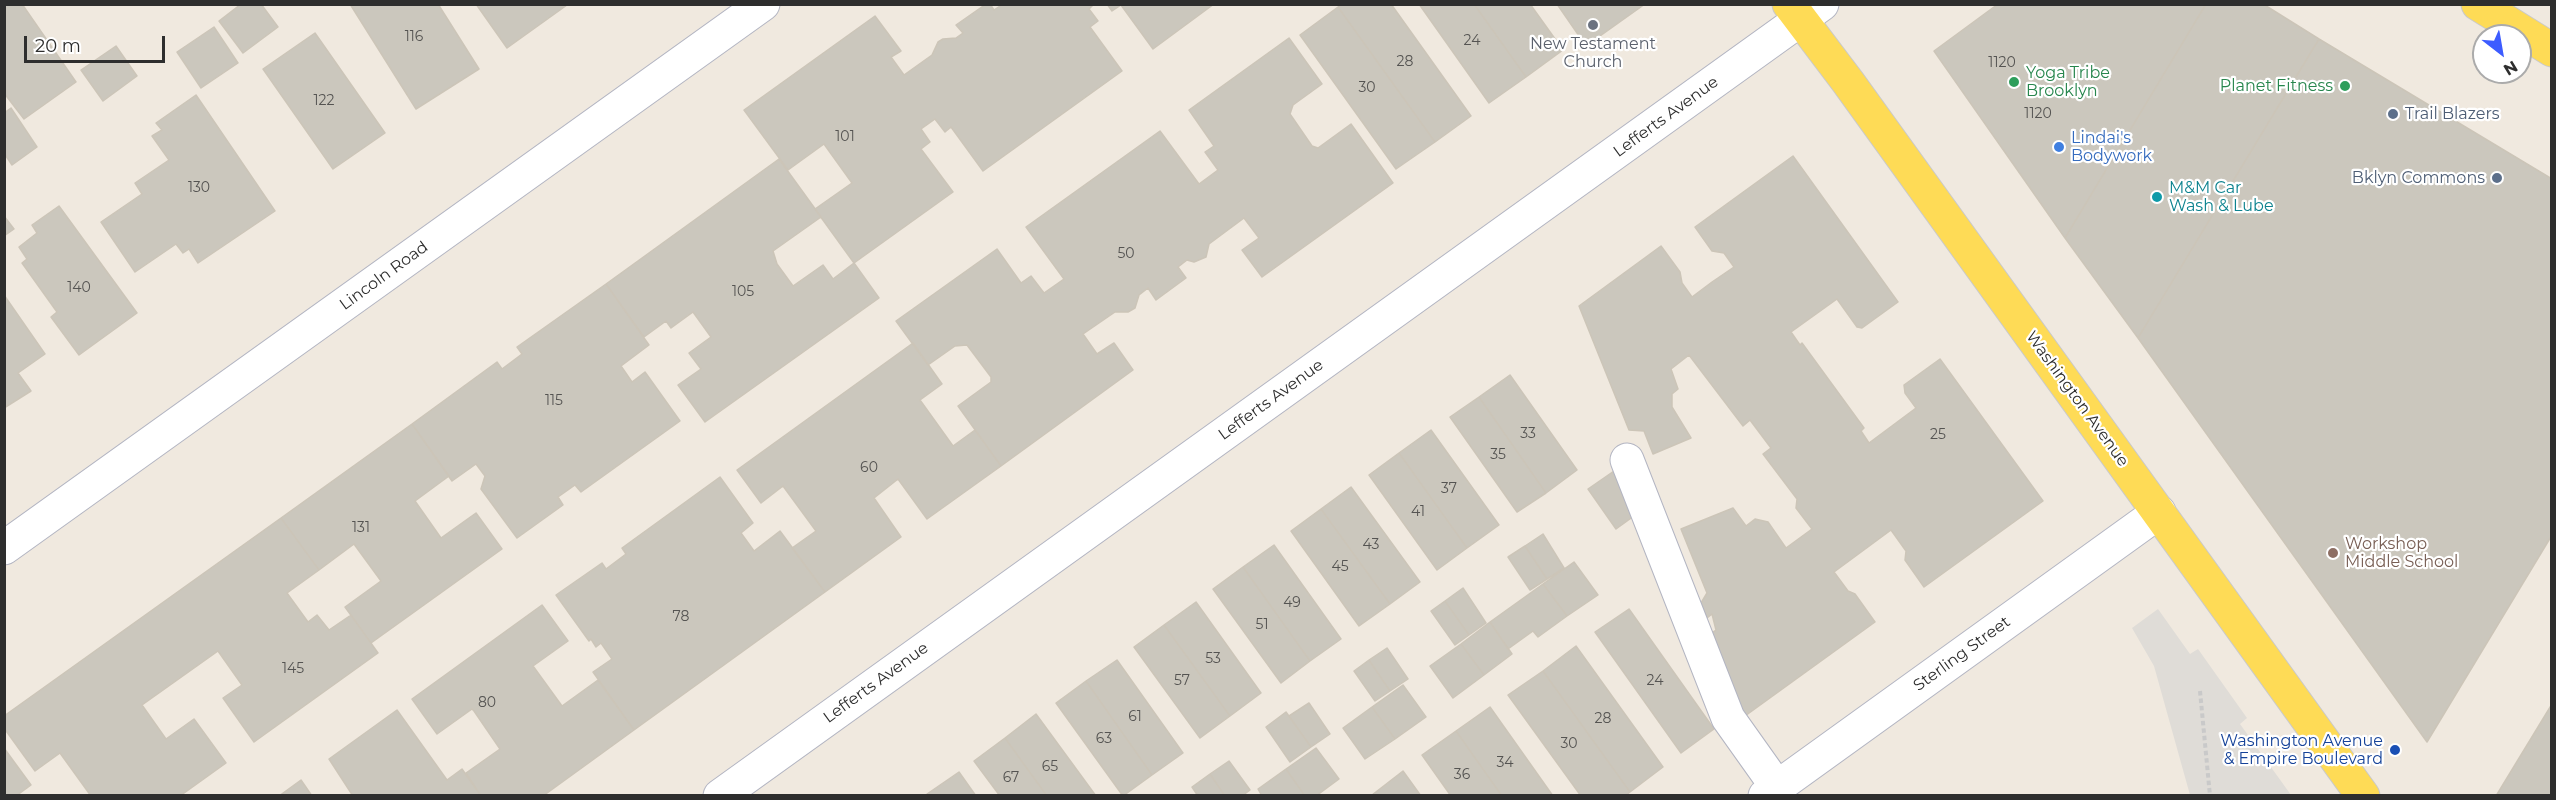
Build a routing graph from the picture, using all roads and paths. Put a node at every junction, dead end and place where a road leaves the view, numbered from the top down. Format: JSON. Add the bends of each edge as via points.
{"nodes":[{"id":1,"x":763,"y":4,"type":"edge"},
{"id":2,"x":2478,"y":4,"type":"edge"},
{"id":3,"x":1804,"y":10,"type":"edge"},
{"id":4,"x":2552,"y":50,"type":"edge"},
{"id":5,"x":1627,"y":460,"type":"dead end"},
{"id":6,"x":2159,"y":512,"type":"junction"},
{"id":7,"x":4,"y":548,"type":"edge"},
{"id":8,"x":2199,"y":692,"type":"dead end"},
{"id":9,"x":1771,"y":791,"type":"edge"},
{"id":10,"x":720,"y":795,"type":"edge"},
{"id":11,"x":2210,"y":795,"type":"edge"},
{"id":12,"x":2363,"y":795,"type":"edge"}],
"edges":[{"from":1,"to":7,"type":"street","name":"Lincoln Road"},
{"from":2,"to":4,"type":"main road"},
{"from":3,"to":6,"type":"main road","name":"Washington Avenue","via":[[1848,82]]},
{"from":3,"to":10,"type":"street","name":"Lefferts Avenue"},
{"from":5,"to":9,"type":"street","via":[[1728,718]]},
{"from":6,"to":9,"type":"street","name":"Sterling Street"},
{"from":6,"to":12,"type":"main road","name":"Washington Avenue"},
{"from":8,"to":11,"type":"path"}]}
